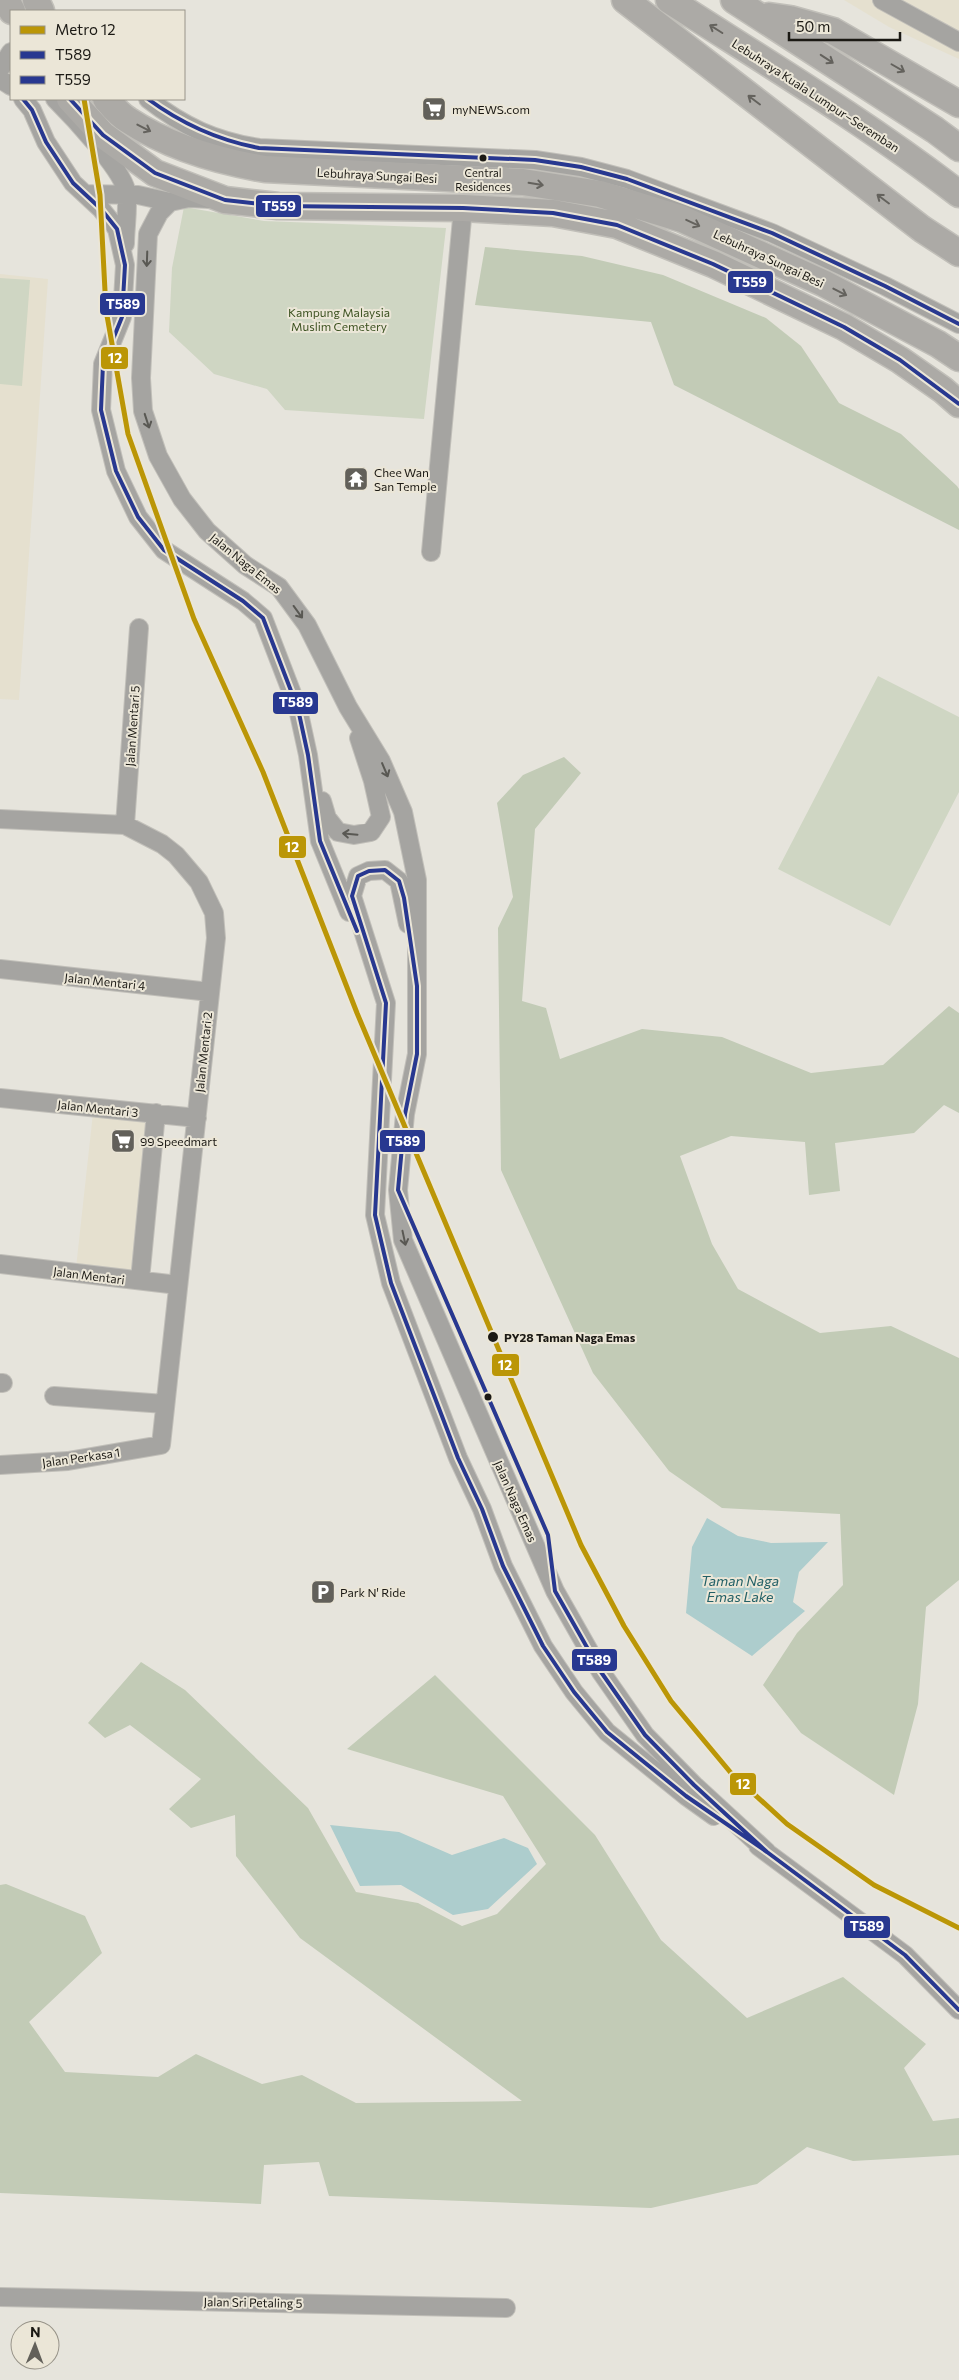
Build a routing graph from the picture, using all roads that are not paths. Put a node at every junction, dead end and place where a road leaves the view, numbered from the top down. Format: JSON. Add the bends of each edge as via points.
{"nodes":[{"id":1,"x":5,"y":0,"type":"edge"},
{"id":2,"x":38,"y":0,"type":"edge"},
{"id":3,"x":625,"y":0,"type":"edge"},
{"id":4,"x":669,"y":0,"type":"edge"},
{"id":5,"x":734,"y":0,"type":"edge"},
{"id":6,"x":882,"y":0,"type":"edge"},
{"id":7,"x":49,"y":10,"type":"edge"},
{"id":8,"x":756,"y":15,"type":"junction"},
{"id":9,"x":10,"y":22,"type":"edge"},
{"id":10,"x":959,"y":42,"type":"edge"},
{"id":11,"x":10,"y":54,"type":"edge"},
{"id":12,"x":0,"y":69,"type":"edge"},
{"id":13,"x":24,"y":100,"type":"edge"},
{"id":14,"x":57,"y":100,"type":"edge"},
{"id":15,"x":71,"y":100,"type":"edge"},
{"id":16,"x":107,"y":100,"type":"edge"},
{"id":17,"x":149,"y":100,"type":"edge"},
{"id":18,"x":959,"y":104,"type":"edge"},
{"id":19,"x":959,"y":148,"type":"edge"},
{"id":20,"x":85,"y":194,"type":"junction"},
{"id":21,"x":126,"y":194,"type":"junction"},
{"id":22,"x":959,"y":194,"type":"edge"},
{"id":23,"x":225,"y":200,"type":"junction"},
{"id":24,"x":164,"y":208,"type":"junction"},
{"id":25,"x":463,"y":208,"type":"junction"},
{"id":26,"x":959,"y":253,"type":"edge"},
{"id":27,"x":125,"y":265,"type":"junction"},
{"id":28,"x":959,"y":324,"type":"edge"},
{"id":29,"x":959,"y":358,"type":"edge"},
{"id":30,"x":959,"y":404,"type":"edge"},
{"id":31,"x":431,"y":552,"type":"dead end"},
{"id":32,"x":139,"y":628,"type":"dead end"},
{"id":33,"x":348,"y":707,"type":"junction"},
{"id":34,"x":308,"y":755,"type":"junction"},
{"id":35,"x":0,"y":819,"type":"edge"},
{"id":36,"x":125,"y":824,"type":"junction"},
{"id":37,"x":0,"y":969,"type":"edge"},
{"id":38,"x":417,"y":986,"type":"junction"},
{"id":39,"x":210,"y":992,"type":"junction"},
{"id":40,"x":386,"y":1003,"type":"junction"},
{"id":41,"x":0,"y":1098,"type":"edge"},
{"id":42,"x":156,"y":1114,"type":"junction"},
{"id":43,"x":196,"y":1118,"type":"junction"},
{"id":44,"x":0,"y":1264,"type":"edge"},
{"id":45,"x":140,"y":1280,"type":"junction"},
{"id":46,"x":178,"y":1285,"type":"junction"},
{"id":47,"x":54,"y":1396,"type":"dead end"},
{"id":48,"x":165,"y":1404,"type":"junction"},
{"id":49,"x":161,"y":1445,"type":"joint"},
{"id":50,"x":0,"y":1465,"type":"edge"},
{"id":51,"x":767,"y":1852,"type":"junction"},
{"id":52,"x":959,"y":2010,"type":"edge"},
{"id":53,"x":0,"y":2297,"type":"edge"},
{"id":54,"x":506,"y":2308,"type":"dead end"}],
"edges":[{"from":1,"to":9,"type":"street"},
{"from":2,"to":7,"type":"street"},
{"from":26,"to":3,"type":"highway","one_way":true,"via":[[922,229]]},
{"from":22,"to":4,"type":"highway","name":"Lebuhraya Kuala Lumpur–Seremban","one_way":true,"via":[[799,81]]},
{"from":5,"to":8,"type":"highway"},
{"from":6,"to":10,"type":"street"},
{"from":8,"to":18,"type":"highway","one_way":true,"via":[[790,19],[833,31]]},
{"from":8,"to":19,"type":"highway","one_way":true},
{"from":11,"to":12,"type":"street"},
{"from":13,"to":20,"type":"street","name":"Jalan Naga Emas","via":[[32,110],[46,142],[73,183]]},
{"from":14,"to":21,"type":"street","via":[[81,124],[116,172]]},
{"from":15,"to":23,"type":"highway","via":[[103,135],[155,173]]},
{"from":16,"to":29,"type":"highway","name":"Lebuhraya Sungai Besi","one_way":true,"via":[[126,120],[187,150],[230,163],[265,170],[524,182],[600,194],[673,216],[823,283]]},
{"from":17,"to":28,"type":"street","via":[[174,119],[232,144],[260,148],[534,160],[581,167],[627,179],[772,234]]},
{"from":20,"to":21,"type":"street"},
{"from":20,"to":27,"type":"street","name":"Jalan Naga Emas","via":[[117,229]]},
{"from":21,"to":24,"type":"street","via":[[138,195]]},
{"from":21,"to":27,"type":"street"},
{"from":23,"to":24,"type":"street","via":[[190,198]]},
{"from":23,"to":25,"type":"highway","via":[[278,206]]},
{"from":24,"to":33,"type":"street","name":"Jalan Naga Emas","one_way":true,"via":[[148,234],[141,378],[144,411],[158,456],[182,499],[207,531],[245,565],[279,586],[307,625]]},
{"from":25,"to":30,"type":"highway","via":[[553,213],[617,225],[714,264],[844,327],[900,360]]},
{"from":25,"to":31,"type":"street"},
{"from":27,"to":34,"type":"street","name":"Jalan Naga Emas","via":[[122,317],[103,364],[101,410],[116,471],[138,517],[164,550],[264,618],[298,709]]},
{"from":32,"to":36,"type":"street","name":"Jalan Mentari 5"},
{"from":33,"to":34,"type":"street","name":"Jalan Naga Emas","one_way":true,"via":[[374,781],[381,817],[371,832],[354,836],[338,832],[327,818]]},
{"from":33,"to":38,"type":"street","name":"Jalan Naga Emas","one_way":true,"via":[[381,761],[402,812],[416,880]]},
{"from":34,"to":40,"type":"street","name":"Jalan Naga Emas","via":[[320,841]]},
{"from":35,"to":36,"type":"street","name":"Jalan Mentari 2"},
{"from":36,"to":39,"type":"street","name":"Jalan Mentari 2","via":[[162,844],[199,882],[214,913],[216,938]]},
{"from":37,"to":39,"type":"street","name":"Jalan Mentari 4"},
{"from":38,"to":40,"type":"street","name":"Jalan Naga Emas","via":[[399,881],[385,870],[358,876],[352,896]]},
{"from":38,"to":51,"type":"street","name":"Jalan Naga Emas","one_way":true,"via":[[417,1054],[405,1114],[398,1190],[403,1240],[555,1591],[601,1672],[645,1736]]},
{"from":39,"to":43,"type":"street","name":"Jalan Mentari 2"},
{"from":40,"to":51,"type":"street","name":"Jalan Naga Emas","via":[[375,1215],[391,1283],[502,1566],[543,1646],[574,1692],[607,1732],[686,1796]]},
{"from":41,"to":42,"type":"street","name":"Jalan Mentari 3"},
{"from":42,"to":43,"type":"street","name":"Jalan Mentari 3"},
{"from":42,"to":45,"type":"street"},
{"from":43,"to":46,"type":"street","name":"Jalan Mentari 2"},
{"from":44,"to":45,"type":"street","name":"Jalan Mentari"},
{"from":45,"to":46,"type":"street","name":"Jalan Mentari"},
{"from":46,"to":48,"type":"street","name":"Jalan Mentari 2"},
{"from":47,"to":48,"type":"street"},
{"from":48,"to":49,"type":"street","name":"Jalan Mentari 2"},
{"from":49,"to":50,"type":"street","name":"Jalan Perkasa 1","via":[[68,1461]]},
{"from":51,"to":52,"type":"street","name":"Jalan Naga Emas","via":[[905,1955]]},
{"from":53,"to":54,"type":"street","name":"Jalan Sri Petaling 5"}]}
